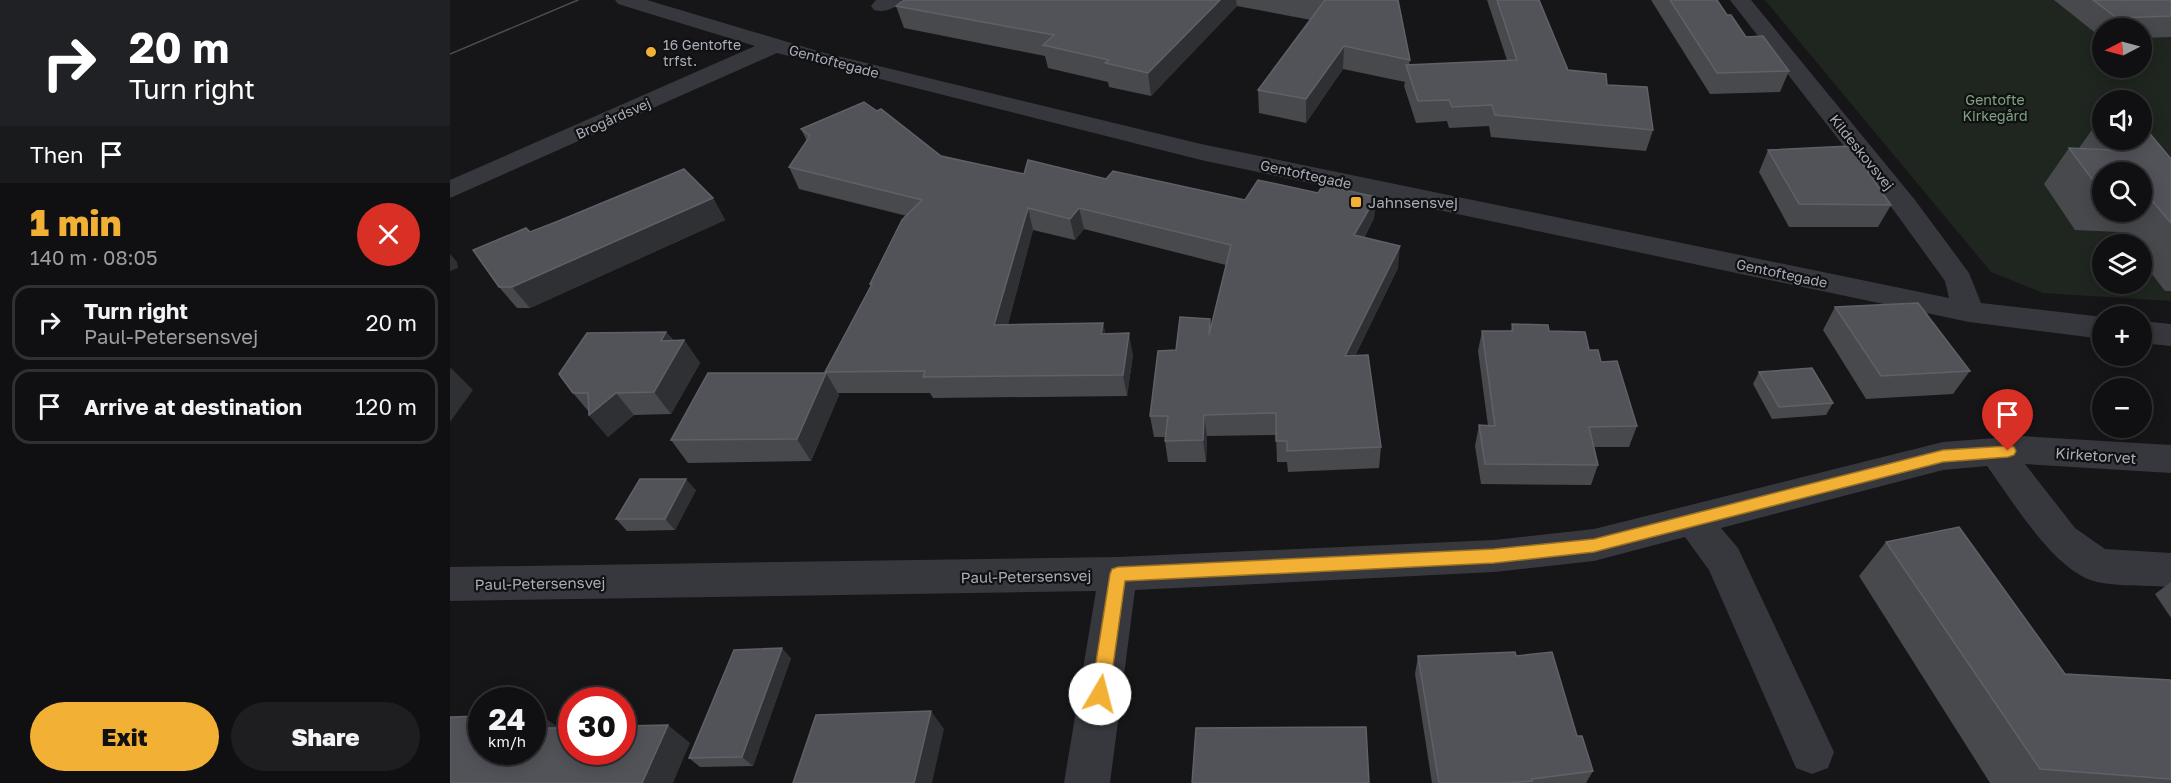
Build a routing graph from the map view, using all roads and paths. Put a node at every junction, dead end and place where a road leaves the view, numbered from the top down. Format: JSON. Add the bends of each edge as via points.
{"nodes":[{"id":1,"x":626,"y":0,"type":"edge"},
{"id":2,"x":1740,"y":0,"type":"edge"},
{"id":3,"x":776,"y":45,"type":"junction"},
{"id":4,"x":450,"y":190,"type":"edge"},
{"id":5,"x":1969,"y":312,"type":"junction"},
{"id":6,"x":2092,"y":327,"type":"edge"},
{"id":7,"x":2152,"y":333,"type":"edge"},
{"id":8,"x":2171,"y":334,"type":"edge"},
{"id":9,"x":2009,"y":451,"type":"junction"},
{"id":10,"x":2171,"y":459,"type":"edge"},
{"id":11,"x":1693,"y":520,"type":"junction"},
{"id":12,"x":2171,"y":570,"type":"edge"},
{"id":13,"x":1118,"y":574,"type":"junction"},
{"id":14,"x":450,"y":584,"type":"edge"},
{"id":15,"x":1812,"y":752,"type":"dead end"},
{"id":16,"x":1087,"y":783,"type":"edge"}],
"edges":[{"from":1,"to":3,"type":"street","name":"Gentoftegade"},
{"from":2,"to":5,"type":"street","name":"Kildeskovsvej","via":[[1905,206],[1959,280]]},
{"from":3,"to":4,"type":"street","name":"Brogårdsvej"},
{"from":3,"to":5,"type":"street","name":"Gentoftegade","via":[[1201,152]]},
{"from":5,"to":6,"type":"street","name":"Gentoftegade"},
{"from":7,"to":8,"type":"street"},
{"from":9,"to":10,"type":"street","name":"Kirketorvet"},
{"from":9,"to":11,"type":"street","name":"Paul-Petersensvej","via":[[1943,456]]},
{"from":9,"to":12,"type":"street","via":[[2062,539],[2097,565]]},
{"from":11,"to":13,"type":"street","name":"Paul-Petersensvej","via":[[1594,545],[1494,556]]},
{"from":11,"to":15,"type":"street","via":[[1724,560]]},
{"from":13,"to":14,"type":"street","name":"Paul-Petersensvej"},
{"from":13,"to":16,"type":"street"}]}
